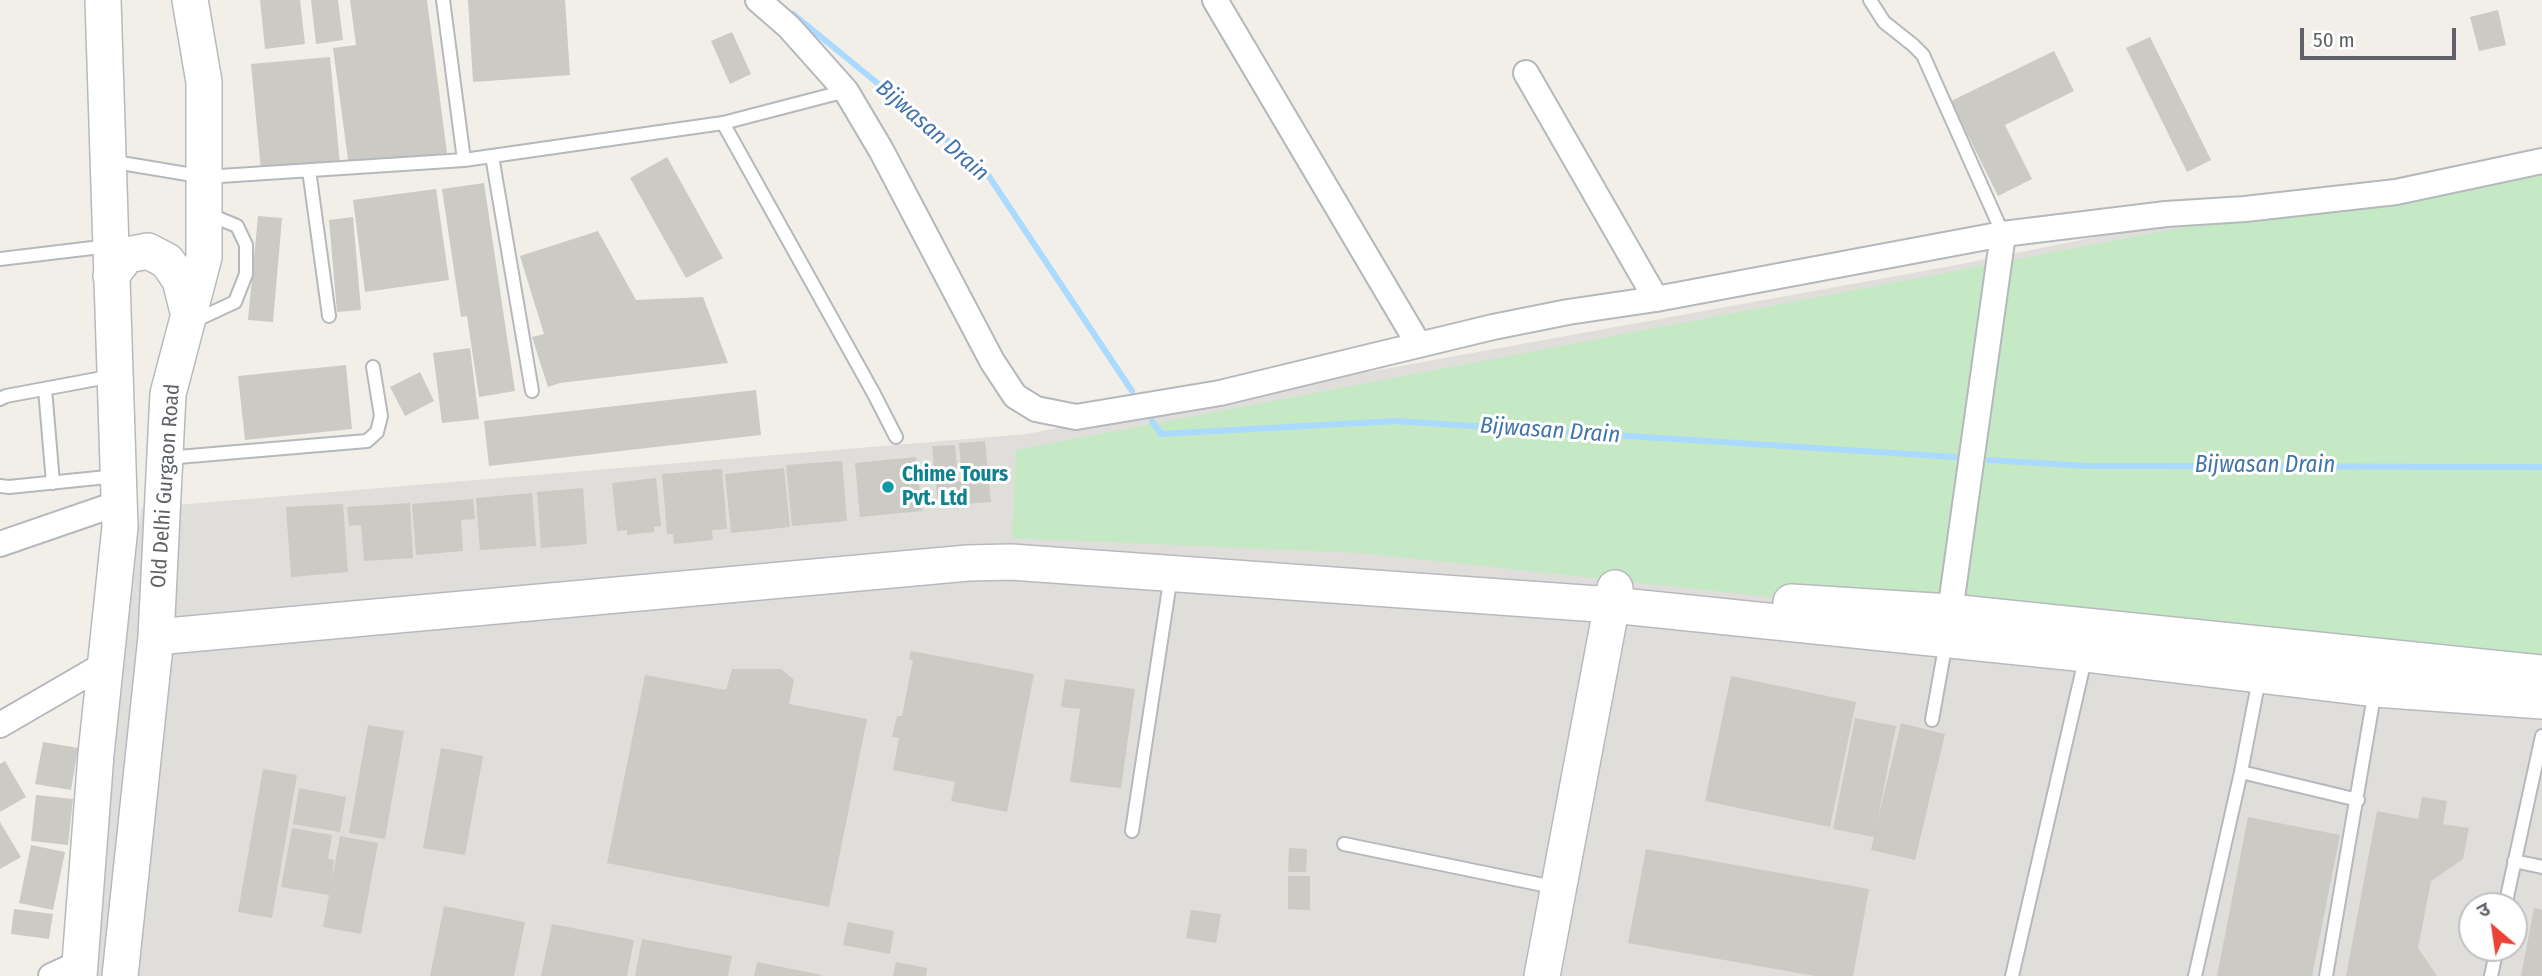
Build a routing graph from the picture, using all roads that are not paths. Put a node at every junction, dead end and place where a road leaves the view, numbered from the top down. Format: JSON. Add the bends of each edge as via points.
{"nodes":[{"id":1,"x":103,"y":0,"type":"edge"},
{"id":2,"x":190,"y":0,"type":"edge"},
{"id":3,"x":443,"y":0,"type":"edge"},
{"id":4,"x":758,"y":0,"type":"edge"},
{"id":5,"x":1215,"y":0,"type":"edge"},
{"id":6,"x":1870,"y":0,"type":"edge"},
{"id":7,"x":1526,"y":74,"type":"dead end"},
{"id":8,"x":846,"y":91,"type":"junction"},
{"id":9,"x":723,"y":123,"type":"junction"},
{"id":10,"x":492,"y":156,"type":"junction"},
{"id":11,"x":108,"y":160,"type":"junction"},
{"id":12,"x":464,"y":160,"type":"junction"},
{"id":13,"x":2542,"y":161,"type":"edge"},
{"id":14,"x":309,"y":170,"type":"junction"},
{"id":15,"x":205,"y":177,"type":"junction"},
{"id":16,"x":2003,"y":234,"type":"junction"},
{"id":17,"x":0,"y":259,"type":"edge"},
{"id":18,"x":110,"y":261,"type":"junction"},
{"id":19,"x":1656,"y":299,"type":"junction"},
{"id":20,"x":329,"y":316,"type":"dead end"},
{"id":21,"x":188,"y":320,"type":"junction"},
{"id":22,"x":1419,"y":345,"type":"junction"},
{"id":23,"x":373,"y":367,"type":"dead end"},
{"id":24,"x":114,"y":376,"type":"junction"},
{"id":25,"x":45,"y":389,"type":"junction"},
{"id":26,"x":532,"y":391,"type":"dead end"},
{"id":27,"x":0,"y":399,"type":"edge"},
{"id":28,"x":896,"y":437,"type":"dead end"},
{"id":29,"x":165,"y":458,"type":"junction"},
{"id":30,"x":53,"y":483,"type":"junction"},
{"id":31,"x":0,"y":486,"type":"edge"},
{"id":32,"x":118,"y":489,"type":"junction"},
{"id":33,"x":0,"y":544,"type":"edge"},
{"id":34,"x":1171,"y":572,"type":"junction"},
{"id":35,"x":1614,"y":596,"type":"junction"},
{"id":36,"x":157,"y":625,"type":"junction"},
{"id":37,"x":1948,"y":627,"type":"junction"},
{"id":38,"x":2086,"y":654,"type":"junction"},
{"id":39,"x":105,"y":664,"type":"junction"},
{"id":40,"x":2542,"y":673,"type":"edge"},
{"id":41,"x":2259,"y":675,"type":"junction"},
{"id":42,"x":2375,"y":689,"type":"junction"},
{"id":43,"x":2542,"y":701,"type":"edge"},
{"id":44,"x":1932,"y":720,"type":"dead end"},
{"id":45,"x":0,"y":726,"type":"edge"},
{"id":46,"x":2542,"y":736,"type":"edge"},
{"id":47,"x":2241,"y":772,"type":"junction"},
{"id":48,"x":2358,"y":800,"type":"junction"},
{"id":49,"x":1132,"y":831,"type":"dead end"},
{"id":50,"x":1344,"y":844,"type":"dead end"},
{"id":51,"x":2514,"y":862,"type":"junction"},
{"id":52,"x":2542,"y":867,"type":"edge"},
{"id":53,"x":1558,"y":888,"type":"junction"},
{"id":54,"x":2508,"y":892,"type":"edge"},
{"id":55,"x":71,"y":971,"type":"edge"},
{"id":56,"x":120,"y":976,"type":"edge"},
{"id":57,"x":1542,"y":976,"type":"edge"},
{"id":58,"x":2012,"y":976,"type":"edge"},
{"id":59,"x":2195,"y":976,"type":"edge"},
{"id":60,"x":2326,"y":976,"type":"edge"}],
"edges":[{"from":1,"to":11,"type":"street","name":"Old Delhi Gurgaon Road"},
{"from":2,"to":15,"type":"street","name":"Old Delhi Gurgaon Road","via":[[204,82]]},
{"from":3,"to":12,"type":"lane"},
{"from":4,"to":8,"type":"street","via":[[789,27]]},
{"from":5,"to":22,"type":"street"},
{"from":6,"to":16,"type":"lane","via":[[1884,22],[1923,55]]},
{"from":7,"to":19,"type":"street"},
{"from":8,"to":9,"type":"lane"},
{"from":8,"to":22,"type":"street","via":[[992,360],[1015,396],[1036,409],[1076,417],[1220,393]]},
{"from":9,"to":10,"type":"lane"},
{"from":9,"to":28,"type":"lane"},
{"from":10,"to":12,"type":"lane"},
{"from":10,"to":26,"type":"lane"},
{"from":11,"to":15,"type":"lane"},
{"from":11,"to":18,"type":"street","name":"Old Delhi Gurgaon Road"},
{"from":12,"to":14,"type":"lane"},
{"from":13,"to":16,"type":"street","via":[[2396,192]]},
{"from":14,"to":15,"type":"lane"},
{"from":14,"to":20,"type":"lane"},
{"from":15,"to":21,"type":"street","name":"Old Delhi Gurgaon Road","via":[[204,257]]},
{"from":16,"to":19,"type":"street"},
{"from":16,"to":37,"type":"street"},
{"from":17,"to":18,"type":"lane"},
{"from":18,"to":21,"type":"street","via":[[148,251],[167,261],[180,280]]},
{"from":18,"to":24,"type":"street","name":"Old Delhi Gurgaon Road"},
{"from":19,"to":22,"type":"street","via":[[1568,312]]},
{"from":21,"to":29,"type":"street","name":"Old Delhi Gurgaon Road","via":[[168,394]]},
{"from":23,"to":29,"type":"lane","via":[[382,416],[377,432],[367,441]]},
{"from":24,"to":25,"type":"lane"},
{"from":24,"to":32,"type":"street","name":"Old Delhi Gurgaon Road"},
{"from":25,"to":27,"type":"lane"},
{"from":25,"to":30,"type":"lane"},
{"from":29,"to":36,"type":"street","name":"Old Delhi Gurgaon Road"},
{"from":30,"to":31,"type":"lane"},
{"from":30,"to":32,"type":"lane"},
{"from":32,"to":33,"type":"street"},
{"from":32,"to":39,"type":"street","name":"Old Delhi Gurgaon Road","via":[[120,527]]},
{"from":34,"to":35,"type":"street"},
{"from":34,"to":36,"type":"street","via":[[1050,563],[968,563]]},
{"from":34,"to":49,"type":"lane"},
{"from":35,"to":36,"type":"street","via":[[1429,574],[983,546]]},
{"from":35,"to":37,"type":"street"},
{"from":35,"to":53,"type":"street"},
{"from":36,"to":56,"type":"street","name":"Old Delhi Gurgaon Road"},
{"from":37,"to":38,"type":"street"},
{"from":37,"to":40,"type":"street"},
{"from":37,"to":44,"type":"lane"},
{"from":38,"to":41,"type":"street"},
{"from":38,"to":58,"type":"lane"},
{"from":39,"to":45,"type":"street"},
{"from":39,"to":55,"type":"street","name":"Old Delhi Gurgaon Road"},
{"from":41,"to":42,"type":"street"},
{"from":41,"to":47,"type":"lane"},
{"from":42,"to":43,"type":"street"},
{"from":42,"to":48,"type":"lane"},
{"from":46,"to":51,"type":"lane"},
{"from":47,"to":48,"type":"lane"},
{"from":47,"to":59,"type":"lane"},
{"from":48,"to":60,"type":"lane"},
{"from":50,"to":53,"type":"lane"},
{"from":51,"to":52,"type":"lane"},
{"from":51,"to":54,"type":"lane"},
{"from":53,"to":57,"type":"street"}]}
